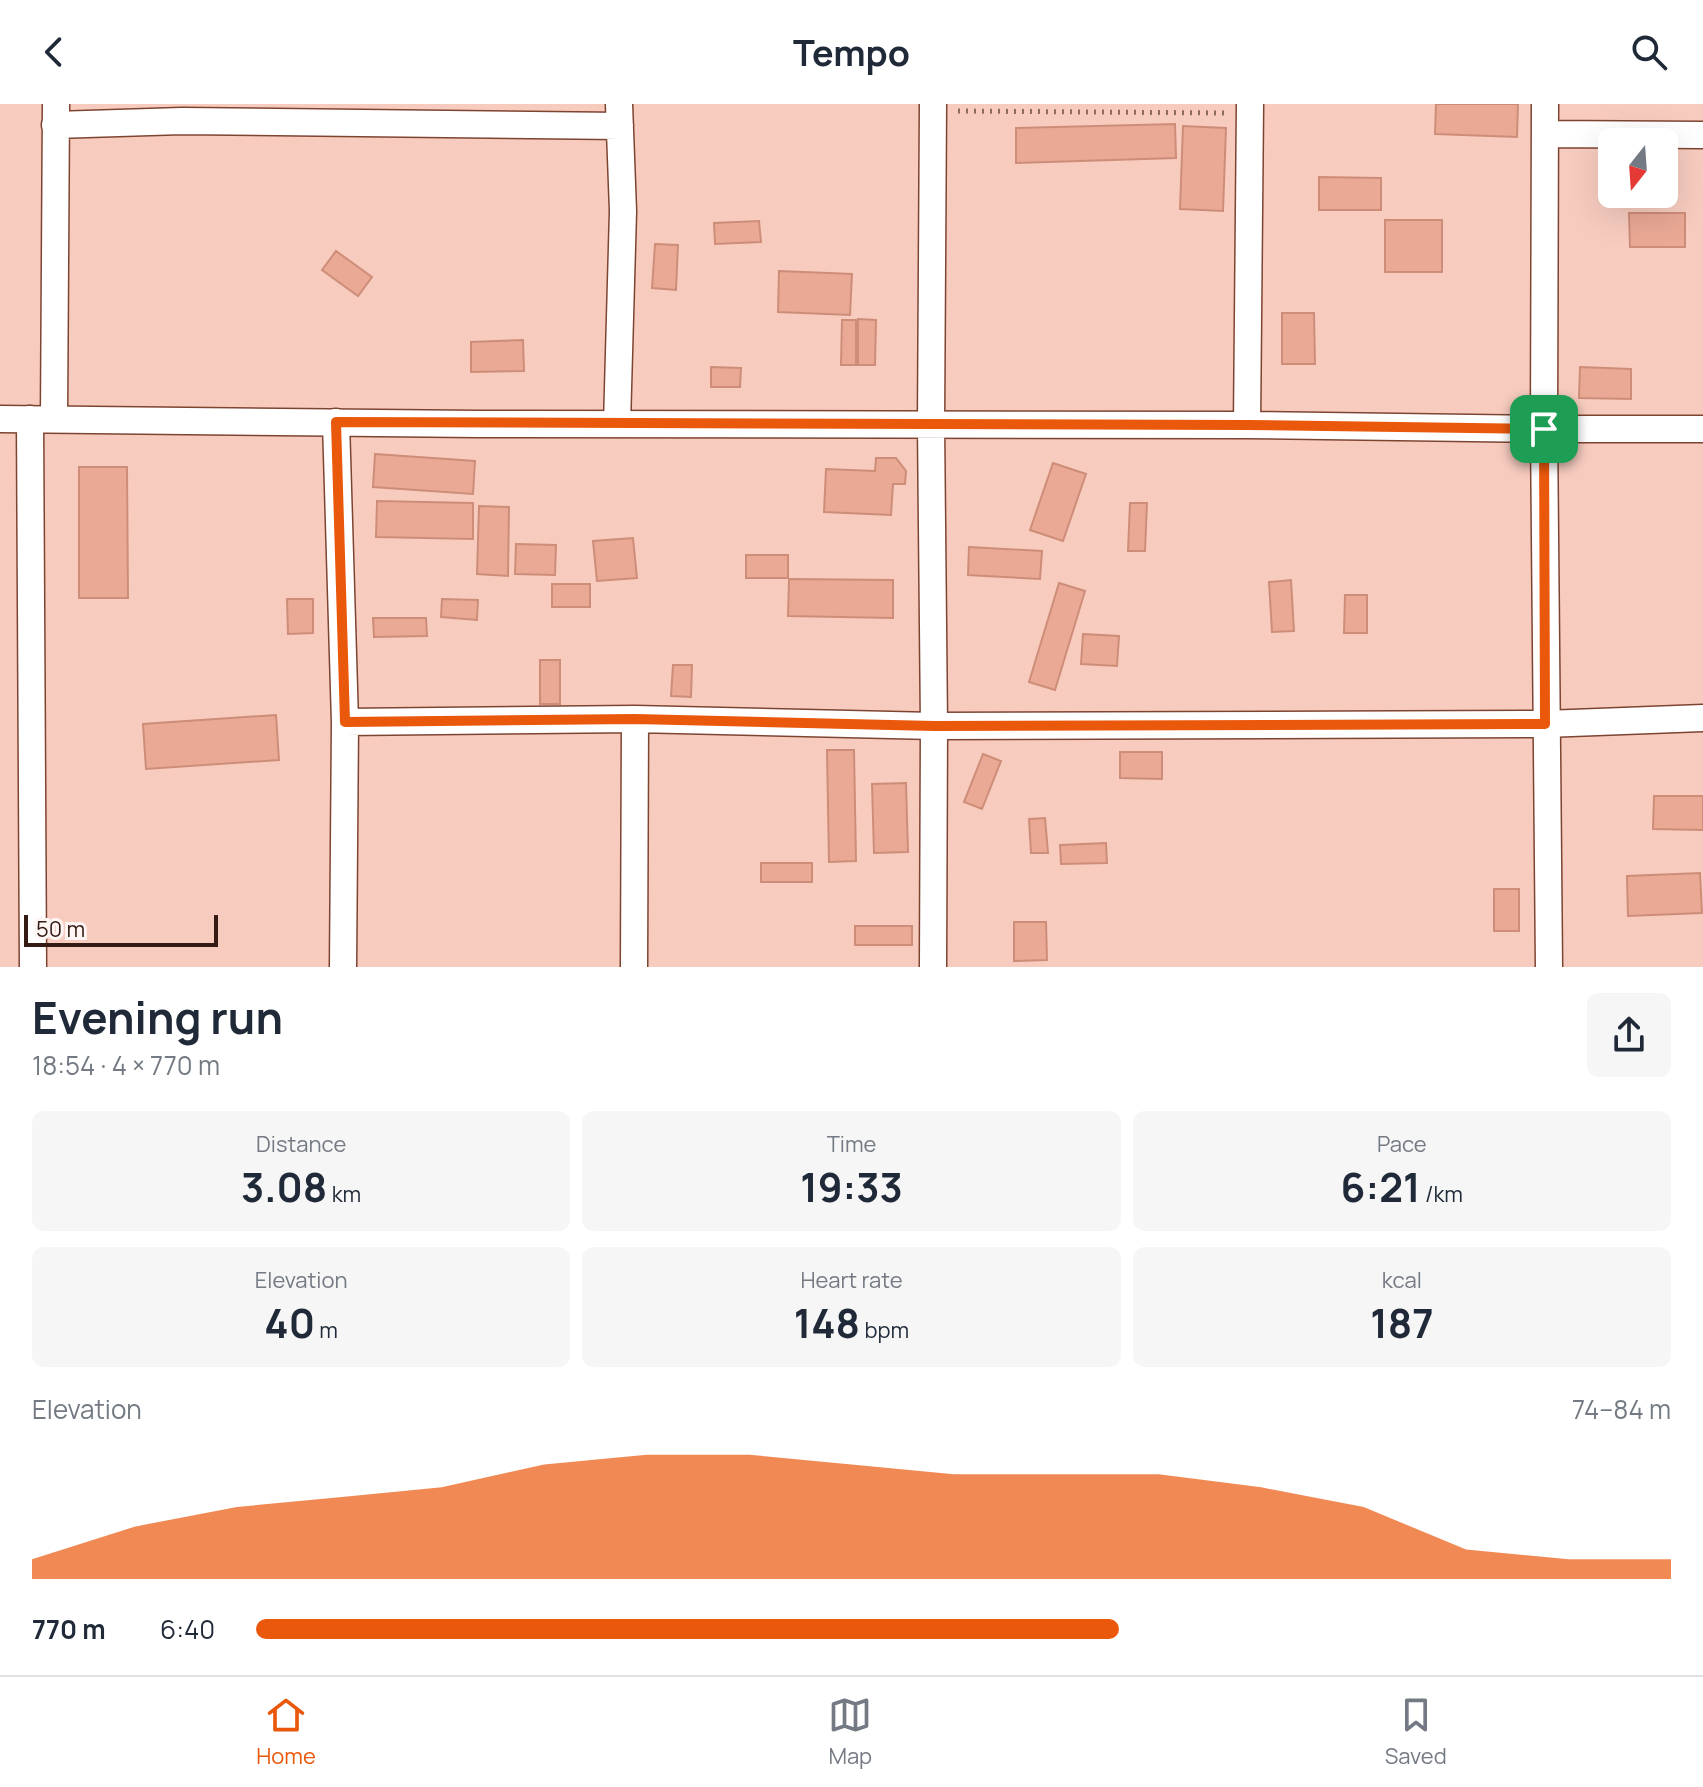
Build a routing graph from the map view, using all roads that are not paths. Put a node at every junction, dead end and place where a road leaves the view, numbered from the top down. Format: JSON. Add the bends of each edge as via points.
{"nodes":[{"id":1,"x":1545,"y":104,"type":"edge"},
{"id":2,"x":933,"y":108,"type":"edge"},
{"id":3,"x":1250,"y":109,"type":"edge"},
{"id":4,"x":55,"y":114,"type":"edge"},
{"id":5,"x":619,"y":115,"type":"edge"},
{"id":6,"x":1545,"y":134,"type":"junction"},
{"id":7,"x":1703,"y":135,"type":"edge"},
{"id":8,"x":0,"y":419,"type":"edge"},
{"id":9,"x":42,"y":419,"type":"junction"},
{"id":10,"x":336,"y":422,"type":"junction"},
{"id":11,"x":617,"y":424,"type":"junction"},
{"id":12,"x":931,"y":424,"type":"junction"},
{"id":13,"x":1247,"y":425,"type":"junction"},
{"id":14,"x":1544,"y":429,"type":"junction"},
{"id":15,"x":1703,"y":429,"type":"edge"},
{"id":16,"x":1703,"y":718,"type":"edge"},
{"id":17,"x":635,"y":719,"type":"junction"},
{"id":18,"x":345,"y":722,"type":"junction"},
{"id":19,"x":1545,"y":724,"type":"junction"},
{"id":20,"x":934,"y":726,"type":"junction"},
{"id":21,"x":33,"y":967,"type":"edge"},
{"id":22,"x":343,"y":967,"type":"edge"},
{"id":23,"x":634,"y":967,"type":"edge"},
{"id":24,"x":933,"y":967,"type":"edge"},
{"id":25,"x":1549,"y":967,"type":"edge"}],
"edges":[{"from":1,"to":6,"type":"street"},
{"from":2,"to":12,"type":"street"},
{"from":3,"to":13,"type":"street"},
{"from":4,"to":5,"type":"street","via":[[182,121]]},
{"from":4,"to":9,"type":"street"},
{"from":5,"to":11,"type":"street","via":[[623,211]]},
{"from":6,"to":7,"type":"street"},
{"from":6,"to":14,"type":"street"},
{"from":8,"to":9,"type":"street"},
{"from":9,"to":10,"type":"street"},
{"from":9,"to":21,"type":"street"},
{"from":10,"to":11,"type":"street"},
{"from":10,"to":18,"type":"street"},
{"from":11,"to":12,"type":"street"},
{"from":12,"to":13,"type":"street"},
{"from":12,"to":20,"type":"street"},
{"from":13,"to":14,"type":"street"},
{"from":14,"to":15,"type":"street"},
{"from":14,"to":19,"type":"street"},
{"from":16,"to":19,"type":"street"},
{"from":17,"to":18,"type":"street"},
{"from":17,"to":20,"type":"street"},
{"from":17,"to":23,"type":"street"},
{"from":18,"to":22,"type":"street"},
{"from":19,"to":20,"type":"street"},
{"from":19,"to":25,"type":"street"},
{"from":20,"to":24,"type":"street"}]}
